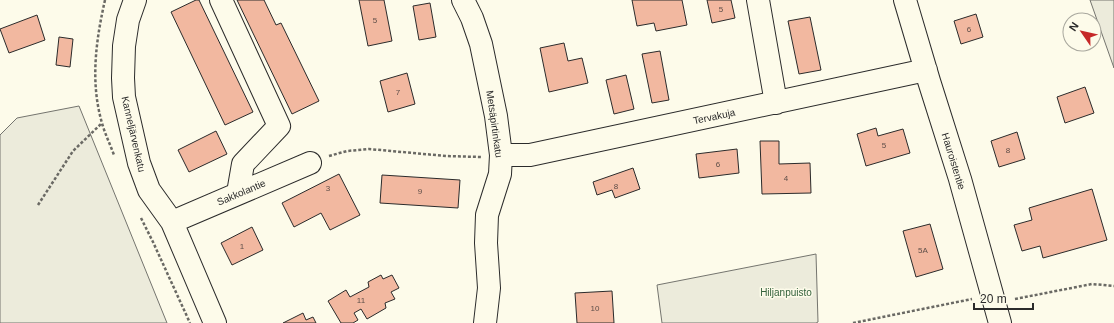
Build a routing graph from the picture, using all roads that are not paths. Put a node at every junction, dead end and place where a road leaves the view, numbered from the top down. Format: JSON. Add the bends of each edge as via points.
{"nodes":[{"id":1,"x":221,"y":0,"type":"edge"},
{"id":2,"x":463,"y":0,"type":"edge"},
{"id":3,"x":758,"y":0,"type":"edge"},
{"id":4,"x":905,"y":0,"type":"edge"},
{"id":5,"x":131,"y":1,"type":"edge"},
{"id":6,"x":926,"y":70,"type":"junction"},
{"id":7,"x":776,"y":102,"type":"junction"},
{"id":8,"x":501,"y":155,"type":"junction"},
{"id":9,"x":310,"y":163,"type":"road end"},
{"id":10,"x":238,"y":193,"type":"junction"},
{"id":11,"x":172,"y":222,"type":"junction"},
{"id":12,"x":996,"y":307,"type":"edge"},
{"id":13,"x":215,"y":323,"type":"edge"},
{"id":14,"x":485,"y":323,"type":"edge"}],
"edges":[{"from":1,"to":10,"type":"street","via":[[280,126],[243,164]]},
{"from":2,"to":8,"type":"street","name":"Metsäpirtinkatu","via":[[481,44]]},
{"from":3,"to":7,"type":"street"},
{"from":4,"to":6,"type":"street","name":"Hauroistentie"},
{"from":5,"to":11,"type":"street","name":"Kanneljärvenkatu","via":[[124,46],[124,97],[139,163],[149,190]]},
{"from":6,"to":7,"type":"street","name":"Tervakuja"},
{"from":6,"to":12,"type":"street","name":"Hauroistentie"},
{"from":7,"to":8,"type":"street","name":"Tervakuja","via":[[530,155]]},
{"from":8,"to":14,"type":"street","name":"Metsäpirtinkatu","via":[[500,174],[487,215],[489,288]]},
{"from":9,"to":10,"type":"street","name":"Sakkolantie"},
{"from":10,"to":11,"type":"street","name":"Sakkolantie"},
{"from":11,"to":13,"type":"street","name":"Kanneljärvenkatu"}]}
